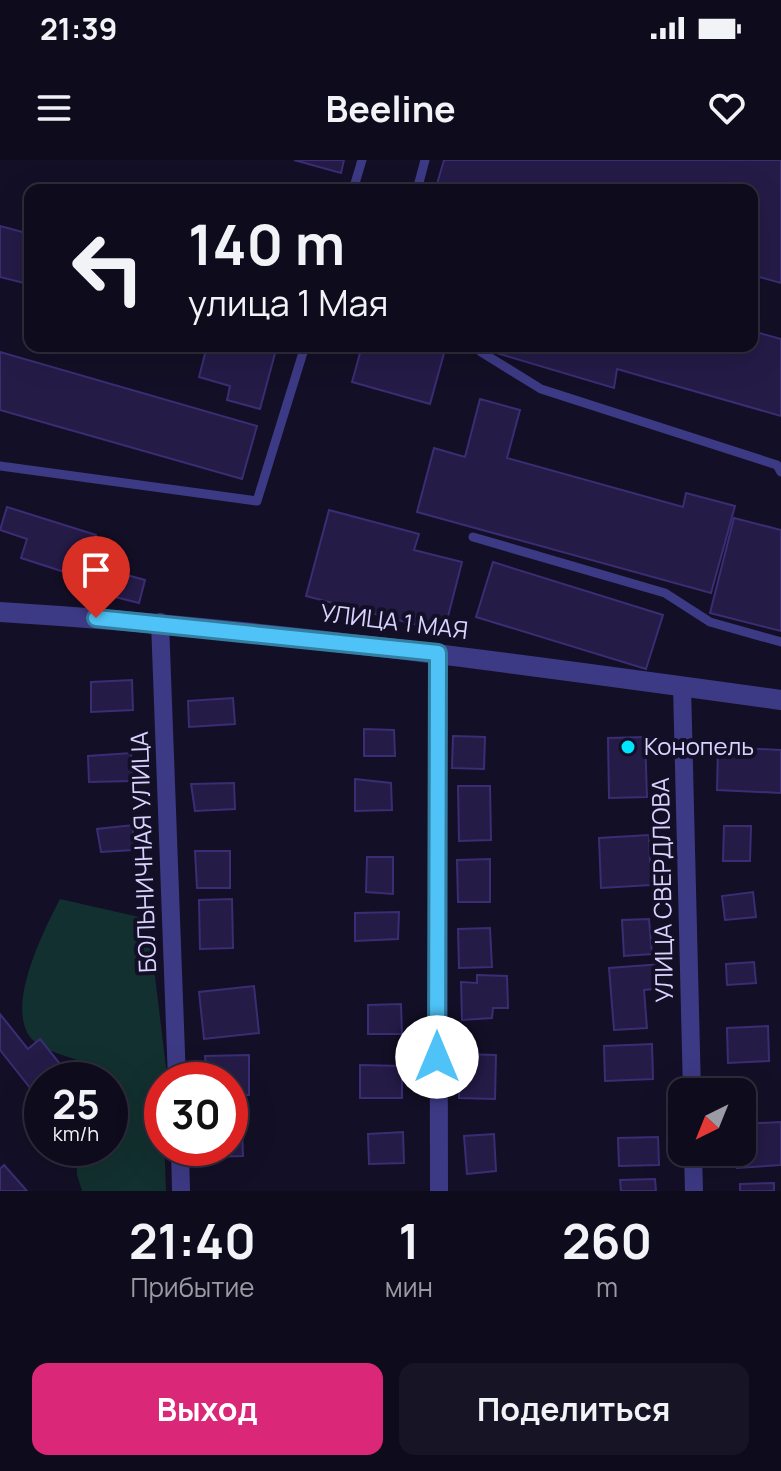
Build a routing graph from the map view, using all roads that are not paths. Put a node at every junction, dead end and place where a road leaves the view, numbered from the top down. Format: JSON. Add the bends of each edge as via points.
{"nodes":[{"id":1,"x":362,"y":160,"type":"edge"},
{"id":2,"x":425,"y":160,"type":"edge"},
{"id":3,"x":355,"y":184,"type":"edge"},
{"id":4,"x":419,"y":184,"type":"edge"},
{"id":5,"x":303,"y":352,"type":"edge"},
{"id":6,"x":481,"y":352,"type":"edge"},
{"id":7,"x":0,"y":466,"type":"edge"},
{"id":8,"x":781,"y":472,"type":"edge"},
{"id":9,"x":473,"y":537,"type":"dead end"},
{"id":10,"x":0,"y":612,"type":"edge"},
{"id":11,"x":160,"y":622,"type":"junction"},
{"id":12,"x":781,"y":642,"type":"edge"},
{"id":13,"x":438,"y":653,"type":"junction"},
{"id":14,"x":682,"y":686,"type":"junction"},
{"id":15,"x":781,"y":700,"type":"edge"},
{"id":16,"x":176,"y":1062,"type":"edge"},
{"id":17,"x":692,"y":1078,"type":"edge"},
{"id":18,"x":180,"y":1166,"type":"edge"},
{"id":19,"x":693,"y":1166,"type":"edge"},
{"id":20,"x":181,"y":1191,"type":"edge"},
{"id":21,"x":439,"y":1191,"type":"edge"},
{"id":22,"x":694,"y":1191,"type":"edge"}],
"edges":[{"from":1,"to":3,"type":"lane"},
{"from":2,"to":4,"type":"lane"},
{"from":5,"to":7,"type":"lane","via":[[257,501]]},
{"from":6,"to":8,"type":"lane","via":[[541,389],[777,465]]},
{"from":9,"to":12,"type":"lane","via":[[665,593],[710,622]]},
{"from":10,"to":11,"type":"street","name":"УЛИЦА 1 МАЯ"},
{"from":11,"to":13,"type":"street","name":"УЛИЦА 1 МАЯ"},
{"from":11,"to":16,"type":"street","name":"БОЛЬНИЧНАЯ УЛИЦА"},
{"from":13,"to":14,"type":"street","name":"УЛИЦА 1 МАЯ"},
{"from":13,"to":21,"type":"street"},
{"from":14,"to":15,"type":"street","name":"УЛИЦА 1 МАЯ"},
{"from":14,"to":17,"type":"street","name":"УЛИЦА СВЕРДЛОВА"},
{"from":18,"to":20,"type":"street"},
{"from":19,"to":22,"type":"street"}]}
